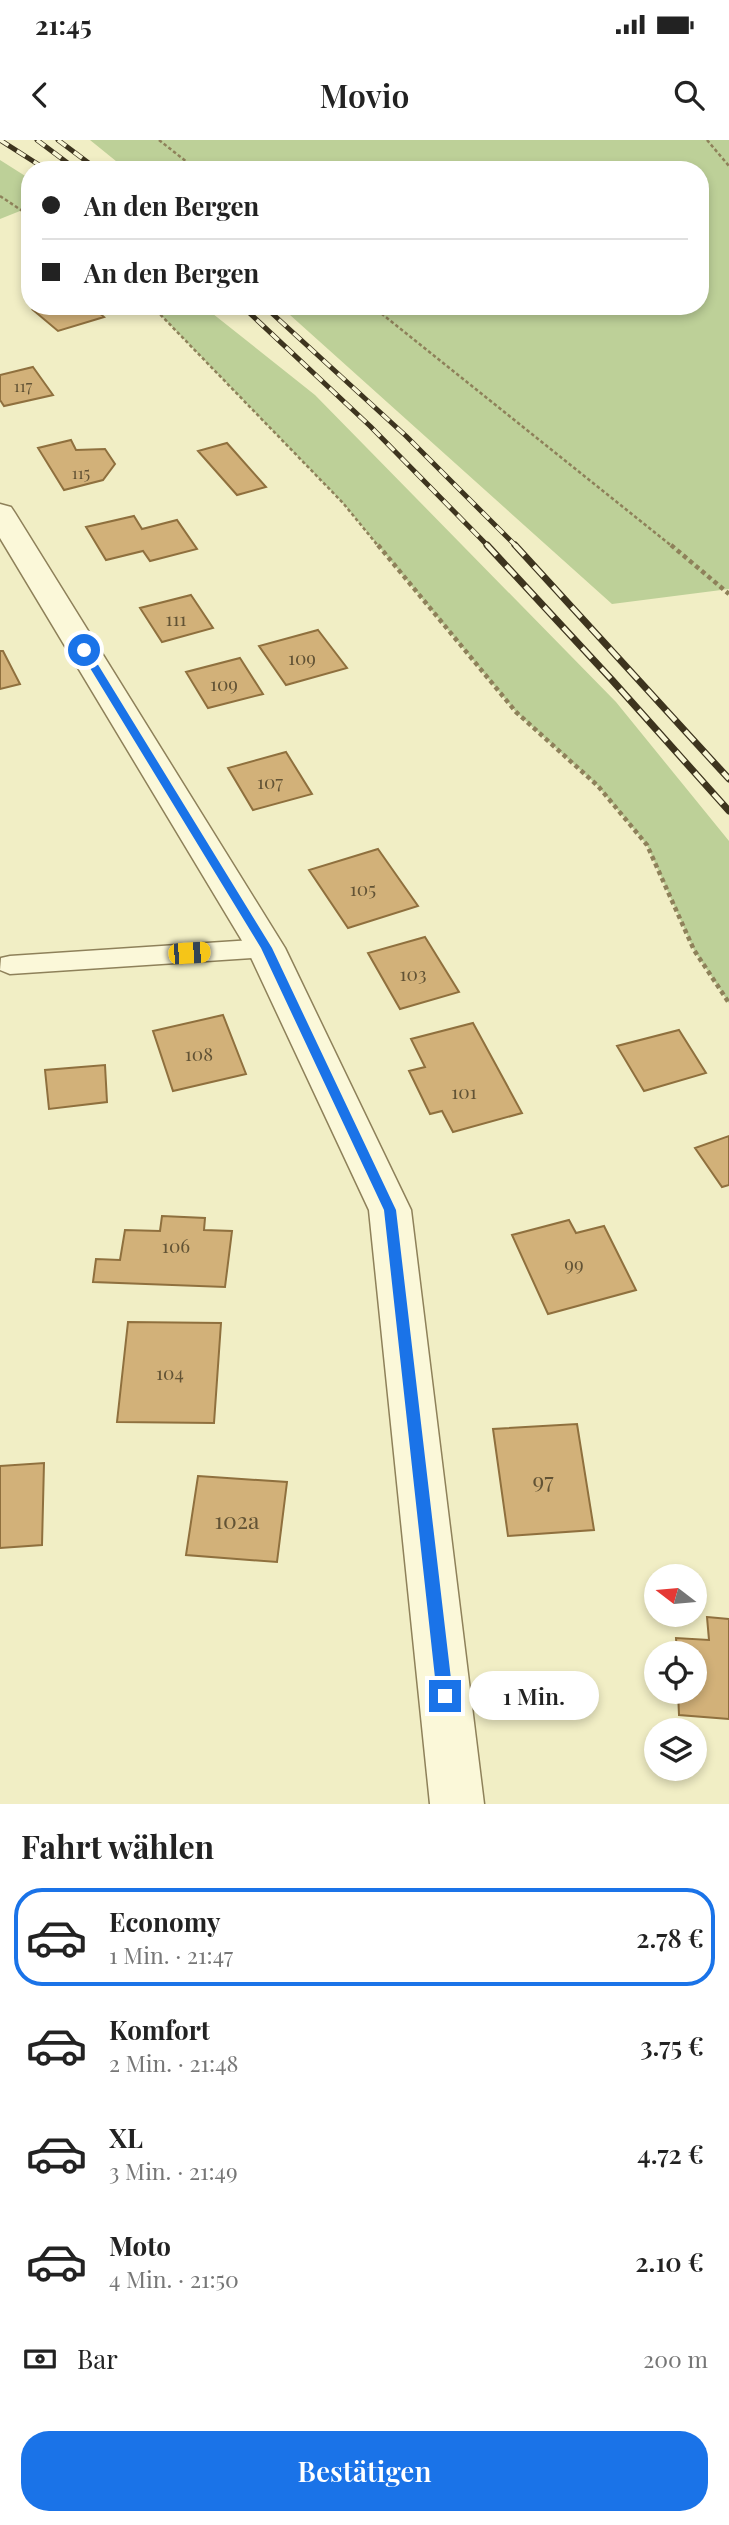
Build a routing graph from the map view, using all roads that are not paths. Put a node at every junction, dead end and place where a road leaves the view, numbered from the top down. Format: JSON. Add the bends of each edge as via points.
{"nodes":[{"id":1,"x":0,"y":513,"type":"edge"},
{"id":2,"x":266,"y":948,"type":"junction"},
{"id":3,"x":10,"y":965,"type":"dead end"},
{"id":4,"x":457,"y":1804,"type":"edge"}],
"edges":[{"from":1,"to":2,"type":"street"},
{"from":2,"to":3,"type":"lane"},
{"from":2,"to":4,"type":"street","via":[[390,1210]]}]}
